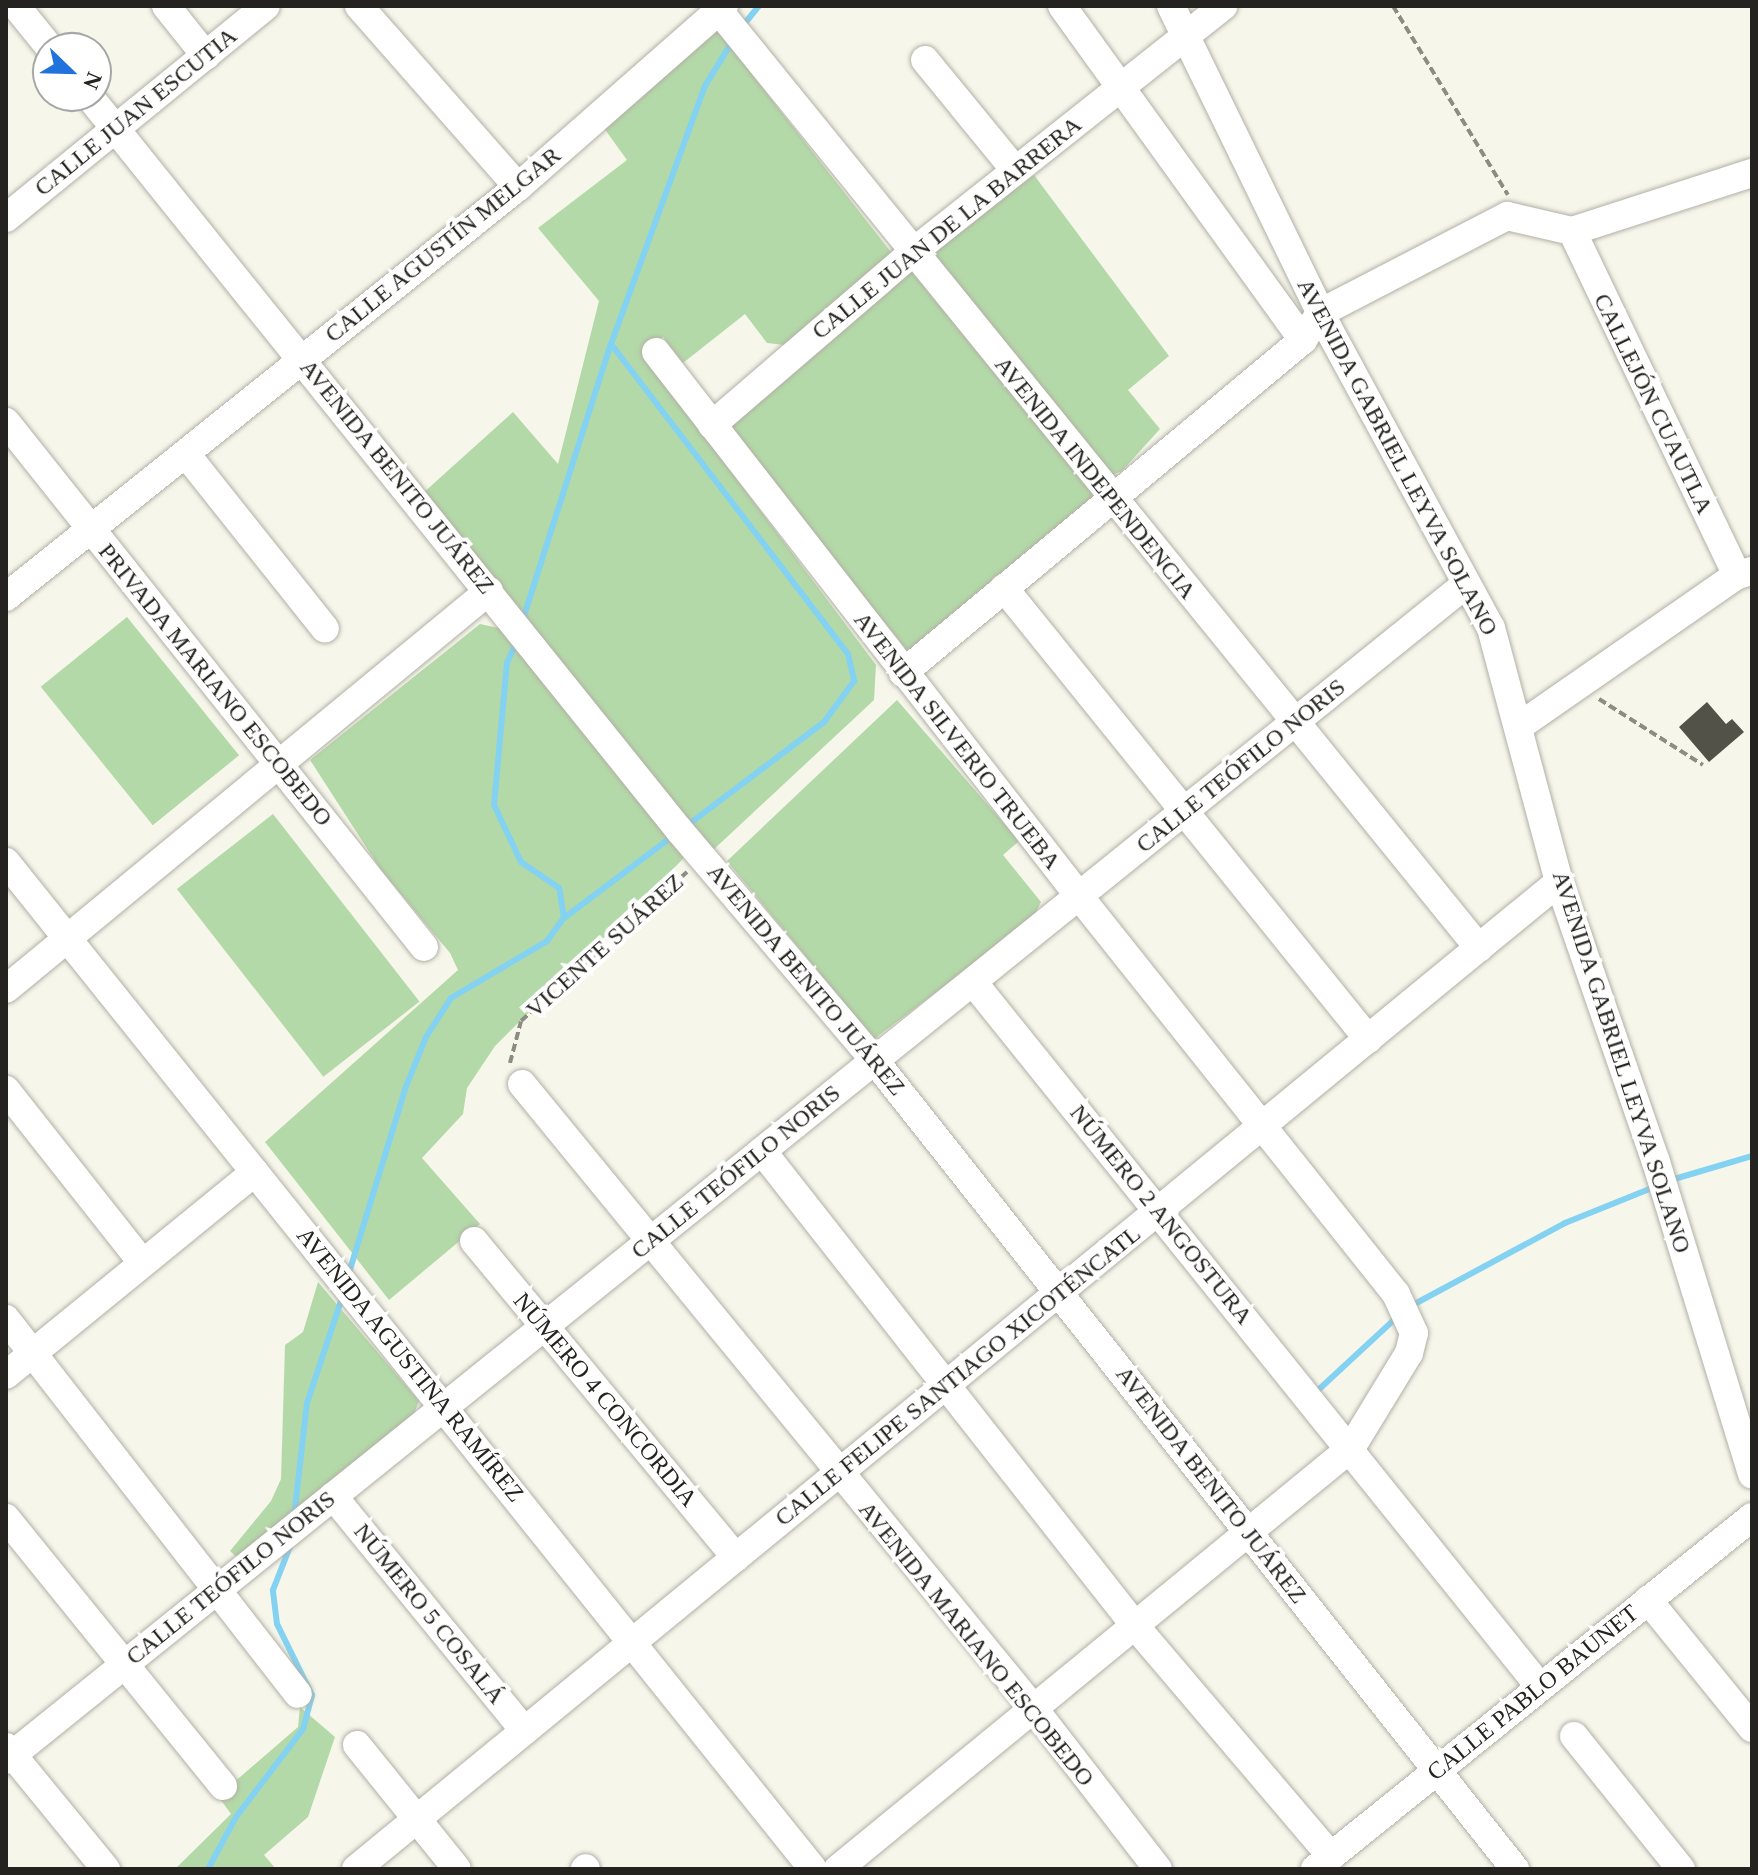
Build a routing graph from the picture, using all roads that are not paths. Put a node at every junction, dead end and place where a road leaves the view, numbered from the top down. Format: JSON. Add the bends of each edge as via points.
{"nodes":[{"id":1,"x":16,"y":6,"type":"edge"},
{"id":2,"x":166,"y":6,"type":"edge"},
{"id":3,"x":266,"y":6,"type":"edge"},
{"id":4,"x":359,"y":6,"type":"edge"},
{"id":5,"x":1062,"y":6,"type":"edge"},
{"id":6,"x":1171,"y":6,"type":"edge"},
{"id":7,"x":1223,"y":6,"type":"edge"},
{"id":8,"x":719,"y":7,"type":"edge"},
{"id":9,"x":37,"y":32,"type":"edge"},
{"id":10,"x":1186,"y":36,"type":"junction"},
{"id":11,"x":206,"y":56,"type":"junction"},
{"id":12,"x":925,"y":60,"type":"dead end"},
{"id":13,"x":1122,"y":85,"type":"junction"},
{"id":14,"x":102,"y":112,"type":"edge"},
{"id":15,"x":116,"y":129,"type":"junction"},
{"id":16,"x":1015,"y":170,"type":"junction"},
{"id":17,"x":1752,"y":173,"type":"edge"},
{"id":18,"x":518,"y":187,"type":"junction"},
{"id":19,"x":7,"y":214,"type":"edge"},
{"id":20,"x":1572,"y":231,"type":"junction"},
{"id":21,"x":913,"y":252,"type":"junction"},
{"id":22,"x":1320,"y":313,"type":"junction"},
{"id":23,"x":1303,"y":340,"type":"junction"},
{"id":24,"x":656,"y":352,"type":"dead end"},
{"id":25,"x":302,"y":360,"type":"junction"},
{"id":26,"x":6,"y":422,"type":"edge"},
{"id":27,"x":712,"y":425,"type":"junction"},
{"id":28,"x":186,"y":454,"type":"junction"},
{"id":29,"x":1112,"y":501,"type":"junction"},
{"id":30,"x":91,"y":529,"type":"junction"},
{"id":31,"x":1744,"y":573,"type":"edge"},
{"id":32,"x":1466,"y":584,"type":"junction"},
{"id":33,"x":1004,"y":588,"type":"junction"},
{"id":34,"x":489,"y":591,"type":"junction"},
{"id":35,"x":6,"y":597,"type":"edge"},
{"id":36,"x":325,"y":629,"type":"dead end"},
{"id":37,"x":903,"y":673,"type":"junction"},
{"id":38,"x":1294,"y":722,"type":"junction"},
{"id":39,"x":1521,"y":725,"type":"junction"},
{"id":40,"x":280,"y":766,"type":"junction"},
{"id":41,"x":1186,"y":810,"type":"junction"},
{"id":42,"x":6,"y":862,"type":"edge"},
{"id":43,"x":1559,"y":882,"type":"junction"},
{"id":44,"x":1079,"y":896,"type":"junction"},
{"id":45,"x":69,"y":941,"type":"junction"},
{"id":46,"x":424,"y":947,"type":"dead end"},
{"id":47,"x":1479,"y":948,"type":"junction"},
{"id":48,"x":973,"y":982,"type":"junction"},
{"id":49,"x":6,"y":989,"type":"edge"},
{"id":50,"x":1368,"y":1039,"type":"junction"},
{"id":51,"x":875,"y":1061,"type":"junction"},
{"id":52,"x":522,"y":1084,"type":"road end"},
{"id":53,"x":6,"y":1090,"type":"edge"},
{"id":54,"x":1264,"y":1125,"type":"junction"},
{"id":55,"x":762,"y":1151,"type":"junction"},
{"id":56,"x":255,"y":1172,"type":"junction"},
{"id":57,"x":1158,"y":1212,"type":"junction"},
{"id":58,"x":474,"y":1241,"type":"dead end"},
{"id":59,"x":650,"y":1242,"type":"junction"},
{"id":60,"x":142,"y":1262,"type":"junction"},
{"id":61,"x":1060,"y":1292,"type":"junction"},
{"id":62,"x":6,"y":1319,"type":"edge"},
{"id":63,"x":545,"y":1326,"type":"junction"},
{"id":64,"x":33,"y":1353,"type":"junction"},
{"id":65,"x":6,"y":1375,"type":"edge"},
{"id":66,"x":948,"y":1384,"type":"junction"},
{"id":67,"x":1743,"y":1405,"type":"edge"},
{"id":68,"x":445,"y":1406,"type":"junction"},
{"id":69,"x":1351,"y":1448,"type":"junction"},
{"id":70,"x":838,"y":1475,"type":"junction"},
{"id":71,"x":1752,"y":1475,"type":"edge"},
{"id":72,"x":333,"y":1496,"type":"junction"},
{"id":73,"x":1752,"y":1517,"type":"edge"},
{"id":74,"x":6,"y":1518,"type":"edge"},
{"id":75,"x":1246,"y":1533,"type":"junction"},
{"id":76,"x":736,"y":1558,"type":"junction"},
{"id":77,"x":216,"y":1591,"type":"junction"},
{"id":78,"x":1648,"y":1600,"type":"junction"},
{"id":79,"x":1136,"y":1627,"type":"junction"},
{"id":80,"x":633,"y":1643,"type":"junction"},
{"id":81,"x":124,"y":1664,"type":"junction"},
{"id":82,"x":1540,"y":1687,"type":"junction"},
{"id":83,"x":298,"y":1694,"type":"dead end"},
{"id":84,"x":1035,"y":1710,"type":"junction"},
{"id":85,"x":1752,"y":1728,"type":"edge"},
{"id":86,"x":525,"y":1731,"type":"junction"},
{"id":87,"x":1574,"y":1736,"type":"dead end"},
{"id":88,"x":357,"y":1745,"type":"dead end"},
{"id":89,"x":8,"y":1754,"type":"edge"},
{"id":90,"x":1437,"y":1771,"type":"junction"},
{"id":91,"x":223,"y":1786,"type":"dead end"},
{"id":92,"x":418,"y":1820,"type":"junction"},
{"id":93,"x":1323,"y":1862,"type":"edge"},
{"id":94,"x":106,"y":1869,"type":"edge"},
{"id":95,"x":356,"y":1869,"type":"edge"},
{"id":96,"x":457,"y":1869,"type":"edge"},
{"id":97,"x":813,"y":1869,"type":"edge"},
{"id":98,"x":838,"y":1869,"type":"edge"},
{"id":99,"x":1158,"y":1869,"type":"edge"},
{"id":100,"x":1515,"y":1869,"type":"edge"},
{"id":101,"x":1681,"y":1869,"type":"edge"}],
"edges":[{"from":1,"to":9,"type":"street"},
{"from":2,"to":11,"type":"street"},
{"from":3,"to":11,"type":"street","name":"CALLE JUAN ESCUTIA"},
{"from":4,"to":18,"type":"street"},
{"from":5,"to":13,"type":"street"},
{"from":6,"to":10,"type":"street","name":"AVENIDA GABRIEL LEYVA SOLANO"},
{"from":7,"to":10,"type":"street"},
{"from":8,"to":18,"type":"street","name":"CALLE AGUSTÍN MELGAR"},
{"from":8,"to":21,"type":"street","name":"AVENIDA INDEPENDENCIA"},
{"from":10,"to":13,"type":"street","name":"CALLE JUAN DE LA BARRERA"},
{"from":10,"to":22,"type":"street","name":"AVENIDA GABRIEL LEYVA SOLANO"},
{"from":11,"to":15,"type":"street","name":"CALLE JUAN ESCUTIA"},
{"from":12,"to":16,"type":"street"},
{"from":13,"to":16,"type":"street","name":"CALLE JUAN DE LA BARRERA"},
{"from":13,"to":23,"type":"street"},
{"from":14,"to":15,"type":"street","name":"AVENIDA BENITO JUÁREZ"},
{"from":15,"to":19,"type":"street","name":"CALLE JUAN ESCUTIA"},
{"from":15,"to":25,"type":"street","name":"AVENIDA BENITO JUÁREZ"},
{"from":16,"to":21,"type":"street","name":"CALLE JUAN DE LA BARRERA"},
{"from":17,"to":20,"type":"street"},
{"from":18,"to":25,"type":"street","name":"CALLE AGUSTÍN MELGAR"},
{"from":20,"to":22,"type":"street","via":[[1521,217],[1496,221]]},
{"from":20,"to":31,"type":"street","name":"CALLEJÓN CUAUTLA"},
{"from":21,"to":27,"type":"street","name":"CALLE JUAN DE LA BARRERA"},
{"from":21,"to":29,"type":"street","name":"AVENIDA INDEPENDENCIA"},
{"from":22,"to":23,"type":"street"},
{"from":22,"to":32,"type":"street","name":"AVENIDA GABRIEL LEYVA SOLANO"},
{"from":23,"to":29,"type":"street"},
{"from":24,"to":27,"type":"street","name":"AVENIDA SILVERIO TRUEBA"},
{"from":25,"to":28,"type":"street","name":"CALLE AGUSTÍN MELGAR"},
{"from":25,"to":34,"type":"street","name":"AVENIDA BENITO JUÁREZ"},
{"from":26,"to":30,"type":"street","name":"PRIVADA MARIANO ESCOBEDO"},
{"from":27,"to":37,"type":"street","name":"AVENIDA SILVERIO TRUEBA"},
{"from":28,"to":30,"type":"street","name":"CALLE AGUSTÍN MELGAR"},
{"from":28,"to":36,"type":"street"},
{"from":29,"to":33,"type":"street"},
{"from":29,"to":38,"type":"street","name":"AVENIDA INDEPENDENCIA"},
{"from":30,"to":35,"type":"street","name":"CALLE AGUSTÍN MELGAR"},
{"from":30,"to":40,"type":"street","name":"PRIVADA MARIANO ESCOBEDO"},
{"from":31,"to":39,"type":"street"},
{"from":32,"to":38,"type":"street","name":"CALLE TEÓFILO NORIS"},
{"from":32,"to":39,"type":"street","name":"AVENIDA GABRIEL LEYVA SOLANO","via":[[1491,628]]},
{"from":33,"to":37,"type":"street"},
{"from":33,"to":41,"type":"street"},
{"from":34,"to":40,"type":"street"},
{"from":34,"to":51,"type":"street","name":"AVENIDA BENITO JUÁREZ"},
{"from":37,"to":44,"type":"street","name":"AVENIDA SILVERIO TRUEBA"},
{"from":38,"to":41,"type":"street","name":"CALLE TEÓFILO NORIS"},
{"from":38,"to":47,"type":"street","name":"AVENIDA INDEPENDENCIA"},
{"from":39,"to":43,"type":"street","name":"AVENIDA GABRIEL LEYVA SOLANO"},
{"from":40,"to":45,"type":"street"},
{"from":40,"to":46,"type":"street","name":"PRIVADA MARIANO ESCOBEDO"},
{"from":41,"to":44,"type":"street","name":"CALLE TEÓFILO NORIS"},
{"from":41,"to":50,"type":"street"},
{"from":42,"to":45,"type":"street","name":"AVENIDA AGUSTINA RAMÍREZ"},
{"from":43,"to":47,"type":"street","name":"CALLE FELIPE SANTIAGO XICOTÉNCATL"},
{"from":43,"to":67,"type":"street","name":"AVENIDA GABRIEL LEYVA SOLANO","via":[[1669,1208]]},
{"from":44,"to":48,"type":"street","name":"CALLE TEÓFILO NORIS"},
{"from":44,"to":54,"type":"street","name":"AVENIDA SILVERIO TRUEBA"},
{"from":45,"to":49,"type":"street"},
{"from":45,"to":56,"type":"street","name":"AVENIDA AGUSTINA RAMÍREZ"},
{"from":47,"to":50,"type":"street","name":"CALLE FELIPE SANTIAGO XICOTÉNCATL"},
{"from":48,"to":51,"type":"street","name":"CALLE TEÓFILO NORIS"},
{"from":48,"to":57,"type":"street","name":"NÚMERO 2 ANGOSTURA"},
{"from":50,"to":54,"type":"street","name":"CALLE FELIPE SANTIAGO XICOTÉNCATL"},
{"from":51,"to":55,"type":"street","name":"CALLE TEÓFILO NORIS"},
{"from":51,"to":61,"type":"street","name":"AVENIDA BENITO JUÁREZ"},
{"from":52,"to":59,"type":"street","name":"AVENIDA MARIANO ESCOBEDO"},
{"from":53,"to":60,"type":"street"},
{"from":54,"to":57,"type":"street","name":"CALLE FELIPE SANTIAGO XICOTÉNCATL"},
{"from":54,"to":69,"type":"street","name":"AVENIDA SILVERIO TRUEBA","via":[[1412,1321],[1409,1353]]},
{"from":55,"to":59,"type":"street","name":"CALLE TEÓFILO NORIS"},
{"from":55,"to":66,"type":"street"},
{"from":56,"to":60,"type":"street"},
{"from":56,"to":68,"type":"street","name":"AVENIDA AGUSTINA RAMÍREZ"},
{"from":57,"to":61,"type":"street","name":"CALLE FELIPE SANTIAGO XICOTÉNCATL"},
{"from":57,"to":69,"type":"street","name":"NÚMERO 2 ANGOSTURA"},
{"from":58,"to":63,"type":"street","name":"NÚMERO 4 CONCORDIA"},
{"from":59,"to":63,"type":"street","name":"CALLE TEÓFILO NORIS"},
{"from":59,"to":70,"type":"street","name":"AVENIDA MARIANO ESCOBEDO"},
{"from":60,"to":64,"type":"street"},
{"from":61,"to":66,"type":"street","name":"CALLE FELIPE SANTIAGO XICOTÉNCATL"},
{"from":61,"to":75,"type":"street","name":"AVENIDA BENITO JUÁREZ"},
{"from":62,"to":64,"type":"street"},
{"from":63,"to":68,"type":"street","name":"CALLE TEÓFILO NORIS"},
{"from":63,"to":76,"type":"street","name":"NÚMERO 4 CONCORDIA"},
{"from":64,"to":65,"type":"street"},
{"from":64,"to":77,"type":"street"},
{"from":66,"to":70,"type":"street","name":"CALLE FELIPE SANTIAGO XICOTÉNCATL"},
{"from":66,"to":79,"type":"street"},
{"from":67,"to":71,"type":"street","name":"AVENIDA GABRIEL LEYVA SOLANO"},
{"from":68,"to":72,"type":"street","name":"CALLE TEÓFILO NORIS"},
{"from":68,"to":80,"type":"street","name":"AVENIDA AGUSTINA RAMÍREZ"},
{"from":69,"to":75,"type":"street"},
{"from":69,"to":82,"type":"street","name":"NÚMERO 2 ANGOSTURA","via":[[1408,1527]]},
{"from":70,"to":76,"type":"street","name":"CALLE FELIPE SANTIAGO XICOTÉNCATL"},
{"from":70,"to":84,"type":"street","name":"AVENIDA MARIANO ESCOBEDO"},
{"from":72,"to":77,"type":"street","name":"CALLE TEÓFILO NORIS"},
{"from":72,"to":86,"type":"street","name":"NÚMERO 5 COSALÁ"},
{"from":73,"to":78,"type":"street","name":"CALLE PABLO BAUNET"},
{"from":74,"to":81,"type":"street"},
{"from":75,"to":79,"type":"street"},
{"from":75,"to":90,"type":"street","name":"AVENIDA BENITO JUÁREZ"},
{"from":76,"to":80,"type":"street","name":"CALLE FELIPE SANTIAGO XICOTÉNCATL"},
{"from":77,"to":81,"type":"street","name":"CALLE TEÓFILO NORIS"},
{"from":77,"to":83,"type":"street"},
{"from":78,"to":82,"type":"street","name":"CALLE PABLO BAUNET"},
{"from":78,"to":85,"type":"street"},
{"from":79,"to":84,"type":"street"},
{"from":79,"to":93,"type":"street"},
{"from":80,"to":86,"type":"street","name":"CALLE FELIPE SANTIAGO XICOTÉNCATL"},
{"from":80,"to":97,"type":"street","name":"AVENIDA AGUSTINA RAMÍREZ"},
{"from":81,"to":89,"type":"street","name":"CALLE TEÓFILO NORIS"},
{"from":81,"to":91,"type":"street"},
{"from":82,"to":90,"type":"street","name":"CALLE PABLO BAUNET"},
{"from":84,"to":98,"type":"street"},
{"from":84,"to":99,"type":"street","name":"AVENIDA MARIANO ESCOBEDO"},
{"from":86,"to":92,"type":"street","name":"CALLE FELIPE SANTIAGO XICOTÉNCATL"},
{"from":87,"to":101,"type":"street"},
{"from":88,"to":92,"type":"street"},
{"from":89,"to":94,"type":"street"},
{"from":90,"to":93,"type":"street","name":"CALLE PABLO BAUNET"},
{"from":90,"to":100,"type":"street","name":"AVENIDA BENITO JUÁREZ"},
{"from":92,"to":95,"type":"street","name":"CALLE FELIPE SANTIAGO XICOTÉNCATL"},
{"from":92,"to":96,"type":"street"}]}
